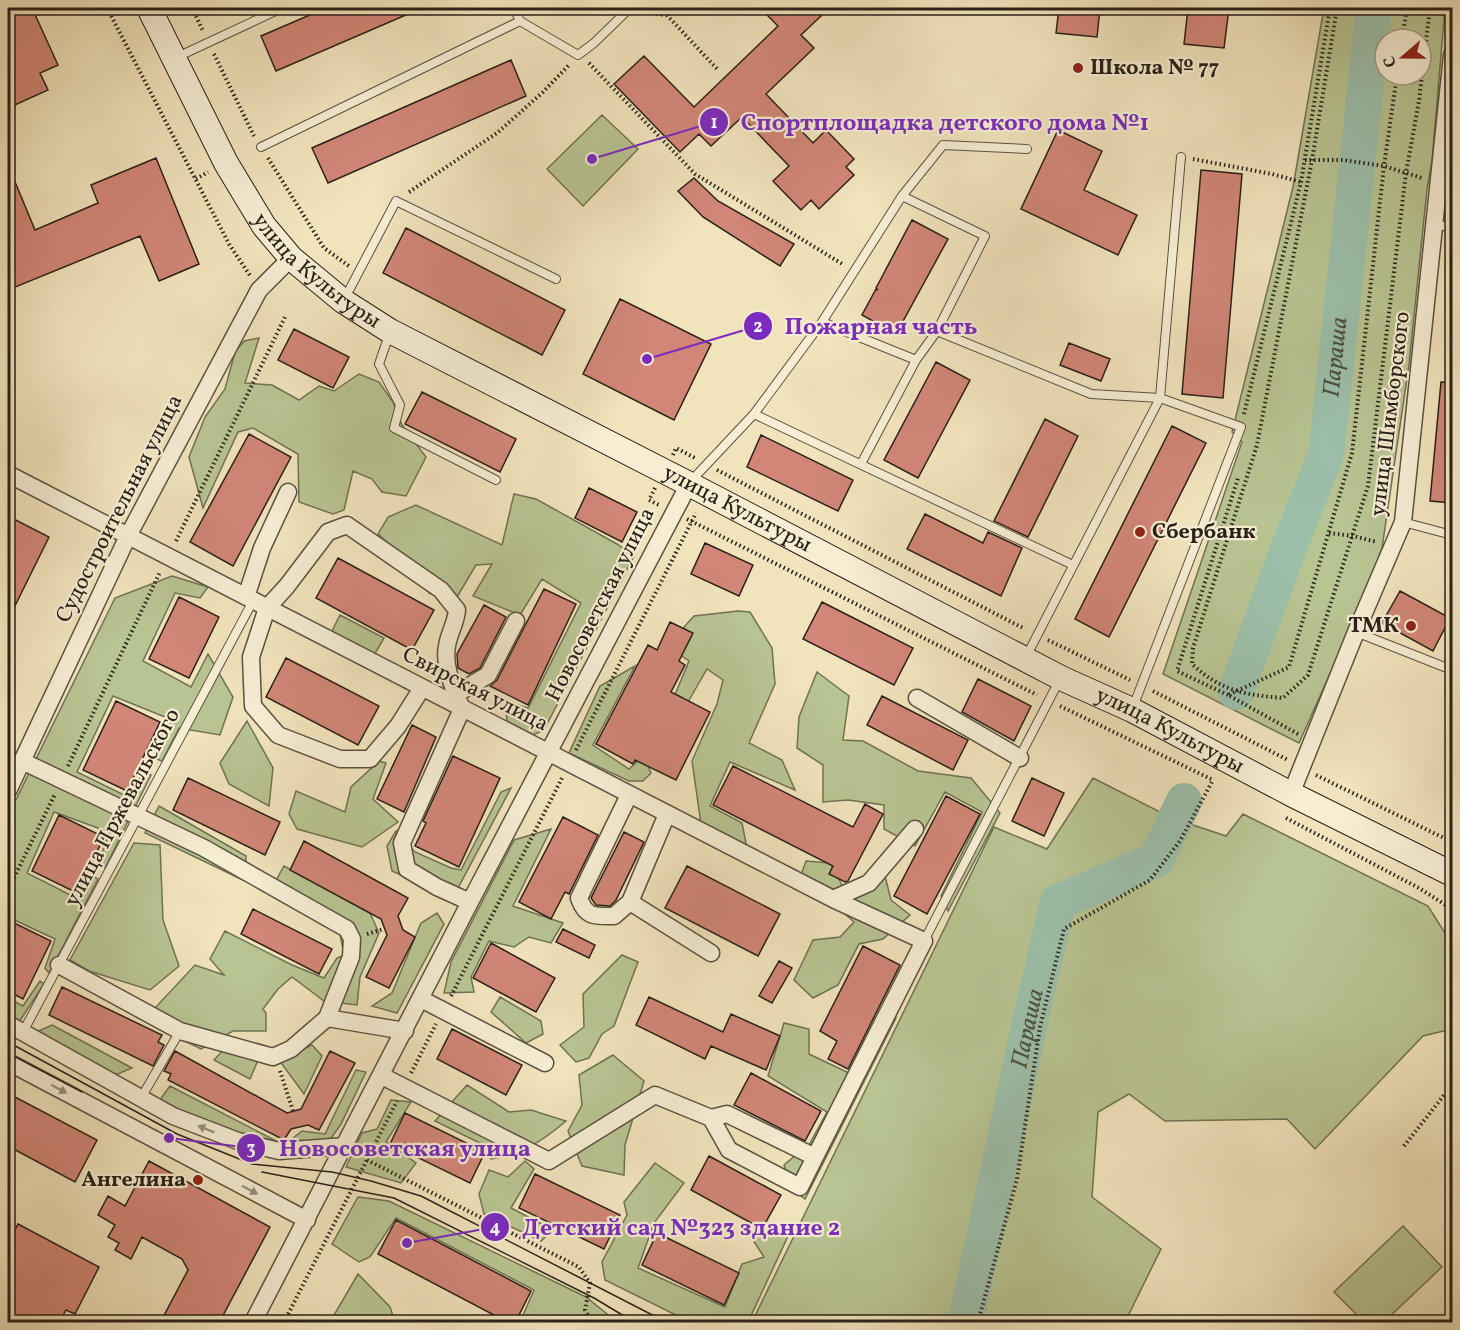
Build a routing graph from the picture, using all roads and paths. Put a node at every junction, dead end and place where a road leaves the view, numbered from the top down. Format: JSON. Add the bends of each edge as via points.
{"nodes":[{"id":1,"x":107,"y":8,"type":"edge"},
{"id":2,"x":149,"y":8,"type":"edge"},
{"id":3,"x":282,"y":8,"type":"edge"},
{"id":4,"x":514,"y":8,"type":"edge"},
{"id":5,"x":630,"y":8,"type":"edge"},
{"id":6,"x":650,"y":8,"type":"edge"},
{"id":7,"x":1330,"y":8,"type":"edge"},
{"id":8,"x":1337,"y":8,"type":"edge"},
{"id":9,"x":1407,"y":8,"type":"edge"},
{"id":10,"x":1430,"y":8,"type":"edge"},
{"id":11,"x":520,"y":21,"type":"junction"},
{"id":12,"x":1404,"y":27,"type":"edge"},
{"id":13,"x":579,"y":55,"type":"junction"},
{"id":14,"x":1452,"y":55,"type":"edge"},
{"id":15,"x":175,"y":58,"type":"junction"},
{"id":16,"x":718,"y":70,"type":"dead end"},
{"id":17,"x":1395,"y":87,"type":"edge"},
{"id":18,"x":1451,"y":87,"type":"edge"},
{"id":19,"x":261,"y":147,"type":"dead end"},
{"id":20,"x":1027,"y":149,"type":"dead end"},
{"id":21,"x":1181,"y":157,"type":"joint"},
{"id":22,"x":1305,"y":160,"type":"junction"},
{"id":23,"x":1312,"y":160,"type":"junction"},
{"id":24,"x":1384,"y":166,"type":"junction"},
{"id":25,"x":1406,"y":173,"type":"junction"},
{"id":26,"x":1301,"y":182,"type":"junction"},
{"id":27,"x":1440,"y":184,"type":"junction"},
{"id":28,"x":902,"y":196,"type":"junction"},
{"id":29,"x":396,"y":201,"type":"junction"},
{"id":30,"x":1435,"y":225,"type":"junction"},
{"id":31,"x":1452,"y":227,"type":"edge"},
{"id":32,"x":291,"y":258,"type":"junction"},
{"id":33,"x":854,"y":271,"type":"junction"},
{"id":34,"x":556,"y":279,"type":"dead end"},
{"id":35,"x":260,"y":290,"type":"junction"},
{"id":36,"x":343,"y":301,"type":"junction"},
{"id":37,"x":285,"y":317,"type":"dead end"},
{"id":38,"x":822,"y":322,"type":"junction"},
{"id":39,"x":390,"y":331,"type":"junction"},
{"id":40,"x":937,"y":331,"type":"junction"},
{"id":41,"x":916,"y":360,"type":"junction"},
{"id":42,"x":1160,"y":398,"type":"junction"},
{"id":43,"x":754,"y":414,"type":"junction"},
{"id":44,"x":1240,"y":427,"type":"junction"},
{"id":45,"x":861,"y":464,"type":"junction"},
{"id":46,"x":707,"y":465,"type":"junction"},
{"id":47,"x":1240,"y":471,"type":"dead end"},
{"id":48,"x":8,"y":474,"type":"edge"},
{"id":49,"x":496,"y":480,"type":"dead end"},
{"id":50,"x":689,"y":484,"type":"junction"},
{"id":51,"x":288,"y":492,"type":"dead end"},
{"id":52,"x":692,"y":522,"type":"dead end"},
{"id":53,"x":1403,"y":522,"type":"junction"},
{"id":54,"x":1329,"y":533,"type":"junction"},
{"id":55,"x":1452,"y":535,"type":"edge"},
{"id":56,"x":1353,"y":536,"type":"junction"},
{"id":57,"x":128,"y":537,"type":"junction"},
{"id":58,"x":1393,"y":546,"type":"junction"},
{"id":59,"x":168,"y":557,"type":"junction"},
{"id":60,"x":1073,"y":565,"type":"junction"},
{"id":61,"x":256,"y":602,"type":"junction"},
{"id":62,"x":516,"y":621,"type":"dead end"},
{"id":63,"x":1356,"y":632,"type":"junction"},
{"id":64,"x":1037,"y":635,"type":"junction"},
{"id":65,"x":1025,"y":659,"type":"junction"},
{"id":66,"x":1452,"y":670,"type":"edge"},
{"id":67,"x":1061,"y":678,"type":"junction"},
{"id":68,"x":1141,"y":685,"type":"junction"},
{"id":69,"x":422,"y":688,"type":"junction"},
{"id":70,"x":1236,"y":692,"type":"junction"},
{"id":71,"x":1228,"y":695,"type":"junction"},
{"id":72,"x":917,"y":698,"type":"dead end"},
{"id":73,"x":459,"y":702,"type":"junction"},
{"id":74,"x":1132,"y":711,"type":"junction"},
{"id":75,"x":1311,"y":742,"type":"junction"},
{"id":76,"x":549,"y":753,"type":"junction"},
{"id":77,"x":1020,"y":758,"type":"junction"},
{"id":78,"x":22,"y":761,"type":"junction"},
{"id":79,"x":569,"y":764,"type":"junction"},
{"id":80,"x":1301,"y":767,"type":"junction"},
{"id":81,"x":61,"y":780,"type":"junction"},
{"id":82,"x":1213,"y":780,"type":"dead end"},
{"id":83,"x":8,"y":791,"type":"edge"},
{"id":84,"x":1291,"y":794,"type":"junction"},
{"id":85,"x":629,"y":795,"type":"junction"},
{"id":86,"x":667,"y":814,"type":"junction"},
{"id":87,"x":138,"y":817,"type":"junction"},
{"id":88,"x":915,"y":829,"type":"dead end"},
{"id":89,"x":1452,"y":842,"type":"edge"},
{"id":90,"x":1452,"y":874,"type":"edge"},
{"id":91,"x":8,"y":890,"type":"edge"},
{"id":92,"x":833,"y":899,"type":"junction"},
{"id":93,"x":470,"y":902,"type":"junction"},
{"id":94,"x":630,"y":902,"type":"junction"},
{"id":95,"x":924,"y":941,"type":"junction"},
{"id":96,"x":711,"y":953,"type":"dead end"},
{"id":97,"x":59,"y":965,"type":"junction"},
{"id":98,"x":421,"y":999,"type":"junction"},
{"id":99,"x":443,"y":1010,"type":"junction"},
{"id":100,"x":327,"y":1018,"type":"junction"},
{"id":101,"x":8,"y":1024,"type":"edge"},
{"id":102,"x":180,"y":1031,"type":"junction"},
{"id":103,"x":405,"y":1031,"type":"junction"},
{"id":104,"x":23,"y":1032,"type":"junction"},
{"id":105,"x":273,"y":1057,"type":"junction"},
{"id":106,"x":8,"y":1062,"type":"edge"},
{"id":107,"x":545,"y":1063,"type":"dead end"},
{"id":108,"x":382,"y":1076,"type":"junction"},
{"id":109,"x":1452,"y":1085,"type":"edge"},
{"id":110,"x":404,"y":1087,"type":"junction"},
{"id":111,"x":141,"y":1098,"type":"junction"},
{"id":112,"x":293,"y":1111,"type":"dead end"},
{"id":113,"x":711,"y":1118,"type":"junction"},
{"id":114,"x":345,"y":1146,"type":"junction"},
{"id":115,"x":1404,"y":1146,"type":"dead end"},
{"id":116,"x":815,"y":1157,"type":"junction"},
{"id":117,"x":367,"y":1160,"type":"junction"},
{"id":118,"x":307,"y":1220,"type":"junction"},
{"id":119,"x":254,"y":1323,"type":"edge"},
{"id":120,"x":284,"y":1323,"type":"edge"},
{"id":121,"x":592,"y":1323,"type":"edge"},
{"id":122,"x":978,"y":1323,"type":"edge"}],
"edges":[{"from":1,"to":35,"type":"path","via":[[229,244]]},
{"from":2,"to":15,"type":"main road","name":"улица Культуры"},
{"from":3,"to":15,"type":"lane"},
{"from":4,"to":11,"type":"lane"},
{"from":5,"to":13,"type":"lane"},
{"from":6,"to":16,"type":"path","via":[[660,16],[664,12]]},
{"from":7,"to":22,"type":"path"},
{"from":8,"to":23,"type":"path"},
{"from":9,"to":12,"type":"path"},
{"from":10,"to":25,"type":"path"},
{"from":11,"to":13,"type":"lane"},
{"from":11,"to":19,"type":"lane"},
{"from":13,"to":29,"type":"path","via":[[497,133]]},
{"from":13,"to":33,"type":"path","via":[[695,174]]},
{"from":14,"to":18,"type":"street","name":"улица Шимборского"},
{"from":15,"to":32,"type":"main road","name":"улица Культуры","via":[[226,163],[264,226]]},
{"from":17,"to":24,"type":"path"},
{"from":18,"to":27,"type":"street","name":"улица Шимборского"},
{"from":20,"to":28,"type":"lane","via":[[943,145]]},
{"from":21,"to":26,"type":"path"},
{"from":21,"to":42,"type":"lane"},
{"from":22,"to":23,"type":"path"},
{"from":22,"to":26,"type":"path"},
{"from":23,"to":24,"type":"path"},
{"from":23,"to":70,"type":"path","via":[[1257,445],[1193,648],[1192,664]]},
{"from":24,"to":25,"type":"path"},
{"from":24,"to":54,"type":"path","via":[[1352,453]]},
{"from":25,"to":27,"type":"path"},
{"from":25,"to":56,"type":"path","via":[[1368,486]]},
{"from":26,"to":44,"type":"path"},
{"from":27,"to":30,"type":"street","name":"улица Шимборского"},
{"from":28,"to":33,"type":"lane"},
{"from":28,"to":40,"type":"lane","via":[[985,236]]},
{"from":29,"to":34,"type":"lane"},
{"from":29,"to":36,"type":"lane"},
{"from":30,"to":31,"type":"lane"},
{"from":30,"to":53,"type":"street","name":"улица Шимборского"},
{"from":32,"to":35,"type":"street","name":"Судостроительная улица"},
{"from":32,"to":36,"type":"main road","name":"улица Культуры"},
{"from":33,"to":38,"type":"lane"},
{"from":35,"to":57,"type":"street","name":"Судостроительная улица"},
{"from":36,"to":39,"type":"main road","name":"улица Культуры"},
{"from":37,"to":59,"type":"path"},
{"from":38,"to":41,"type":"lane"},
{"from":38,"to":43,"type":"lane"},
{"from":39,"to":49,"type":"lane","via":[[379,364],[400,405],[394,428]]},
{"from":39,"to":50,"type":"main road","name":"улица Культуры"},
{"from":40,"to":41,"type":"lane"},
{"from":40,"to":42,"type":"lane","via":[[1091,394]]},
{"from":41,"to":45,"type":"lane"},
{"from":42,"to":44,"type":"lane"},
{"from":42,"to":60,"type":"lane"},
{"from":43,"to":45,"type":"lane"},
{"from":43,"to":46,"type":"lane"},
{"from":44,"to":68,"type":"lane"},
{"from":45,"to":60,"type":"lane"},
{"from":46,"to":50,"type":"lane"},
{"from":46,"to":64,"type":"path"},
{"from":47,"to":71,"type":"path","via":[[1177,670]]},
{"from":48,"to":57,"type":"street","name":"Свирская улица"},
{"from":50,"to":65,"type":"main road","name":"улица Культуры"},
{"from":50,"to":76,"type":"street","name":"Новосоветская улица"},
{"from":51,"to":61,"type":"street","via":[[262,548]]},
{"from":52,"to":79,"type":"path"},
{"from":53,"to":55,"type":"lane"},
{"from":53,"to":58,"type":"street","name":"улица Шимборского"},
{"from":54,"to":56,"type":"path"},
{"from":54,"to":70,"type":"path","via":[[1289,667]]},
{"from":56,"to":58,"type":"path"},
{"from":56,"to":70,"type":"path","via":[[1308,675],[1283,698]]},
{"from":57,"to":59,"type":"street","name":"Свирская улица"},
{"from":57,"to":78,"type":"street","name":"Судостроительная улица"},
{"from":58,"to":63,"type":"street","name":"улица Шимборского"},
{"from":59,"to":61,"type":"street","name":"Свирская улица"},
{"from":59,"to":81,"type":"path"},
{"from":60,"to":64,"type":"lane"},
{"from":61,"to":69,"type":"street","name":"Свирская улица"},
{"from":61,"to":69,"type":"street","via":[[251,657],[253,706],[278,735],[340,759],[370,759],[398,726]]},
{"from":61,"to":73,"type":"street","via":[[294,578],[328,532],[347,525],[441,590],[457,609],[447,646],[449,674]]},
{"from":61,"to":87,"type":"lane","name":"улица Пржевальского"},
{"from":62,"to":73,"type":"street","via":[[488,675]]},
{"from":63,"to":66,"type":"lane"},
{"from":63,"to":75,"type":"street","name":"улица Шимборского"},
{"from":64,"to":65,"type":"lane"},
{"from":64,"to":68,"type":"path"},
{"from":65,"to":67,"type":"main road","name":"улица Культуры"},
{"from":67,"to":74,"type":"main road","name":"улица Культуры"},
{"from":67,"to":77,"type":"lane"},
{"from":68,"to":74,"type":"lane"},
{"from":68,"to":80,"type":"path"},
{"from":69,"to":73,"type":"street","name":"Свирская улица"},
{"from":70,"to":71,"type":"path"},
{"from":71,"to":75,"type":"path"},
{"from":72,"to":77,"type":"street"},
{"from":73,"to":76,"type":"street","name":"Свирская улица"},
{"from":73,"to":93,"type":"street","via":[[402,843],[407,869]]},
{"from":74,"to":84,"type":"main road","name":"улица Культуры"},
{"from":75,"to":80,"type":"street","name":"улица Шимборского"},
{"from":76,"to":79,"type":"street","name":"Свирская улица"},
{"from":76,"to":93,"type":"street","name":"Новосоветская улица"},
{"from":77,"to":95,"type":"lane"},
{"from":78,"to":81,"type":"street"},
{"from":78,"to":83,"type":"street","name":"Судостроительная улица"},
{"from":79,"to":85,"type":"street","name":"Свирская улица"},
{"from":79,"to":99,"type":"path"},
{"from":80,"to":84,"type":"street","name":"улица Шимборского"},
{"from":80,"to":89,"type":"path"},
{"from":81,"to":87,"type":"street"},
{"from":81,"to":91,"type":"path"},
{"from":82,"to":122,"type":"path","via":[[1180,841],[1150,880],[1064,929],[1040,1027],[1017,1179]]},
{"from":84,"to":90,"type":"main road","name":"улица Культуры"},
{"from":85,"to":86,"type":"street","name":"Свирская улица"},
{"from":85,"to":94,"type":"street","via":[[579,898],[583,910],[593,916],[614,916]]},
{"from":86,"to":92,"type":"street","name":"Свирская улица"},
{"from":86,"to":94,"type":"street"},
{"from":87,"to":97,"type":"lane","name":"улица Пржевальского"},
{"from":87,"to":100,"type":"street","via":[[204,848],[347,929],[352,939],[351,957]]},
{"from":88,"to":92,"type":"street","via":[[869,883]]},
{"from":92,"to":95,"type":"street","name":"Свирская улица"},
{"from":93,"to":98,"type":"street","name":"Новосоветская улица"},
{"from":94,"to":96,"type":"street"},
{"from":95,"to":116,"type":"street"},
{"from":97,"to":102,"type":"street"},
{"from":97,"to":104,"type":"lane","name":"улица Пржевальского"},
{"from":98,"to":99,"type":"street"},
{"from":98,"to":103,"type":"street","name":"Новосоветская улица"},
{"from":99,"to":107,"type":"street"},
{"from":99,"to":110,"type":"path"},
{"from":100,"to":103,"type":"street"},
{"from":100,"to":105,"type":"street","via":[[291,1049]]},
{"from":101,"to":104,"type":"street"},
{"from":102,"to":105,"type":"street"},
{"from":102,"to":111,"type":"lane"},
{"from":103,"to":108,"type":"street","name":"Новосоветская улица"},
{"from":104,"to":111,"type":"street"},
{"from":105,"to":112,"type":"path","via":[[284,1078]]},
{"from":106,"to":118,"type":"street","one_way":true},
{"from":108,"to":110,"type":"street"},
{"from":108,"to":114,"type":"street","name":"Новосоветская улица"},
{"from":109,"to":115,"type":"path"},
{"from":110,"to":113,"type":"street","via":[[549,1161],[655,1095]]},
{"from":110,"to":117,"type":"path"},
{"from":114,"to":111,"type":"street","one_way":true,"via":[[279,1151],[238,1141],[173,1116]]},
{"from":113,"to":116,"type":"street","via":[[727,1114]]},
{"from":113,"to":116,"type":"street","via":[[729,1150],[800,1187]]},
{"from":114,"to":118,"type":"street","name":"Новосоветская улица"},
{"from":117,"to":120,"type":"path"},
{"from":117,"to":121,"type":"path","via":[[579,1267],[590,1283],[585,1310]]},
{"from":118,"to":119,"type":"street","name":"Новосоветская улица"}]}
